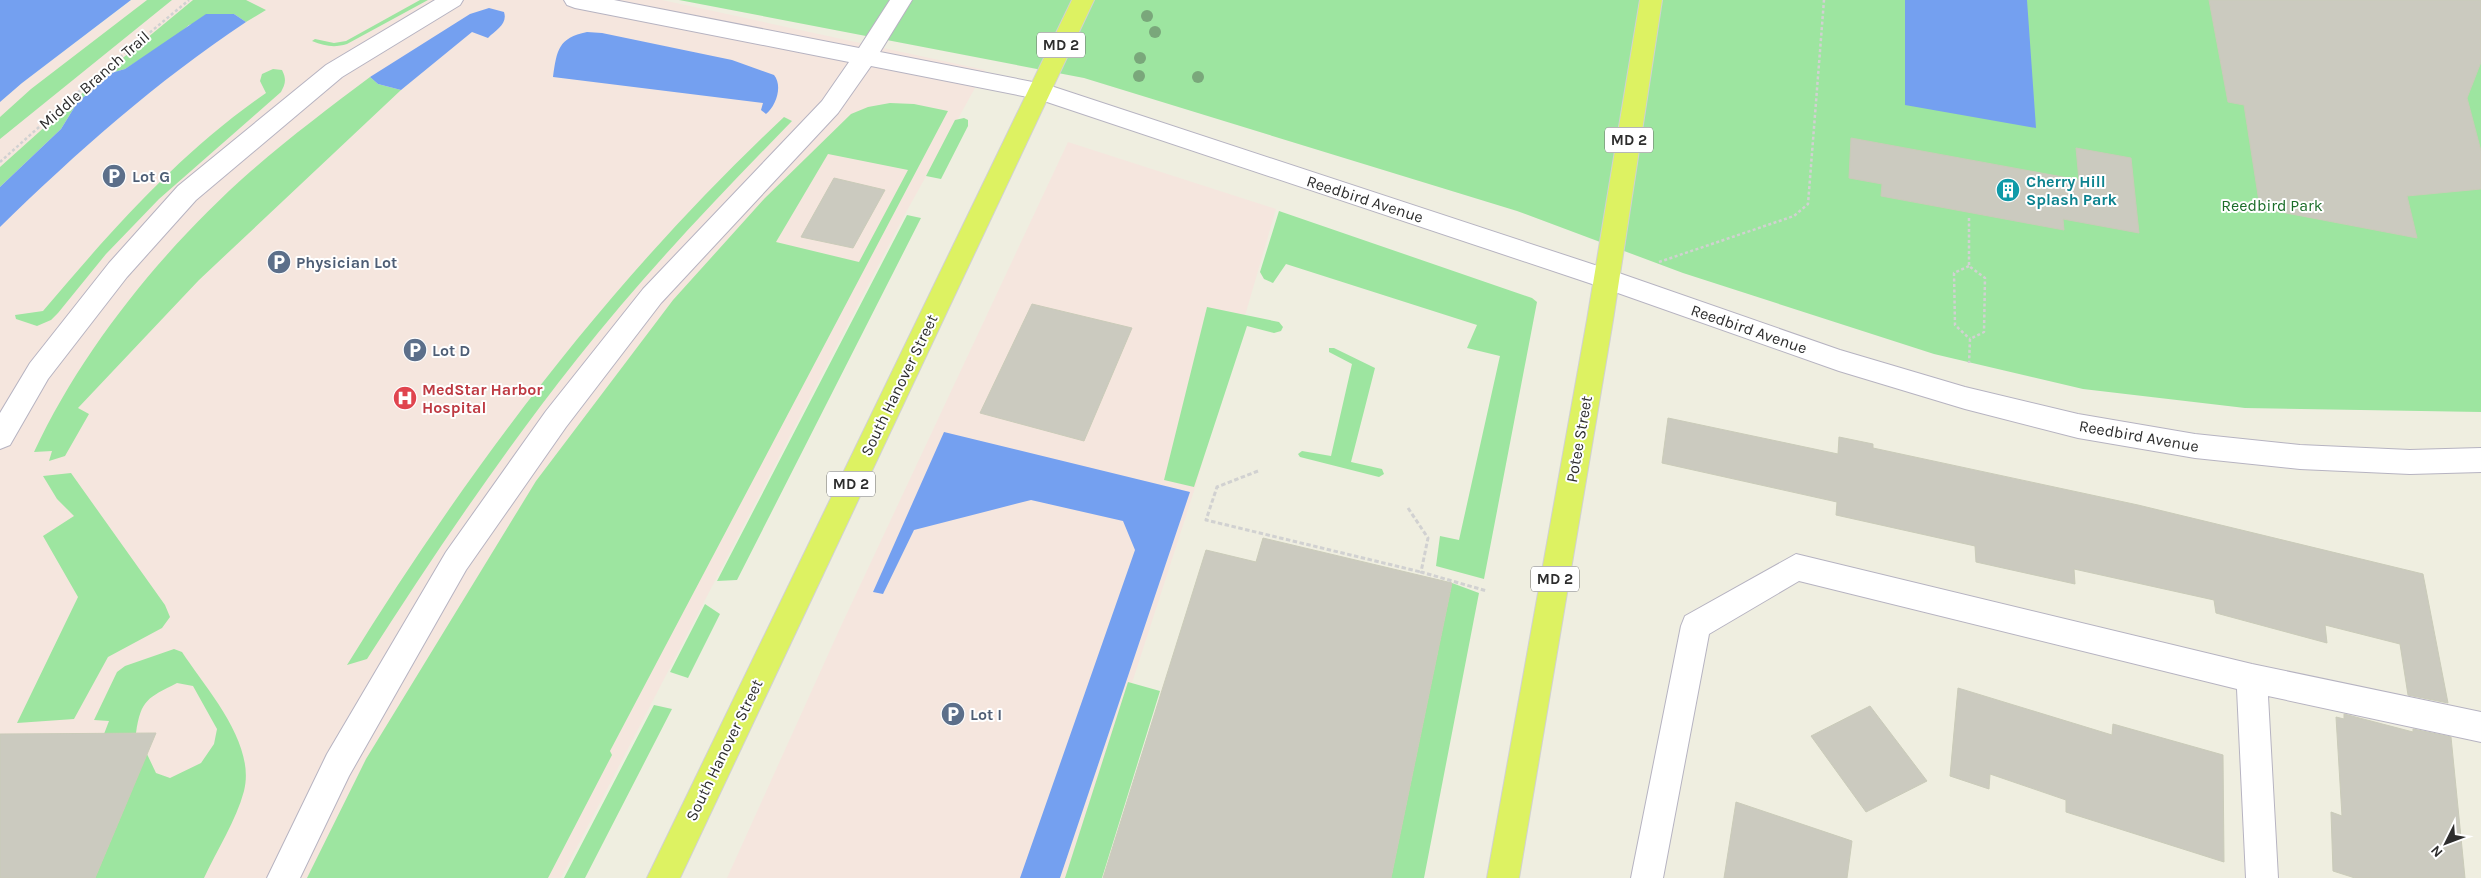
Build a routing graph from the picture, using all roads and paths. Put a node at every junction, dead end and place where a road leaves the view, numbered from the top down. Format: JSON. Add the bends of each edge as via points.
{"nodes":[{"id":1,"x":189,"y":0,"type":"edge"},
{"id":2,"x":452,"y":0,"type":"edge"},
{"id":3,"x":575,"y":0,"type":"edge"},
{"id":4,"x":901,"y":0,"type":"edge"},
{"id":5,"x":1083,"y":0,"type":"edge"},
{"id":6,"x":1651,"y":0,"type":"edge"},
{"id":7,"x":1824,"y":0,"type":"edge"},
{"id":8,"x":864,"y":58,"type":"junction"},
{"id":9,"x":1040,"y":91,"type":"junction"},
{"id":10,"x":0,"y":162,"type":"edge"},
{"id":11,"x":1969,"y":218,"type":"dead end"},
{"id":12,"x":1658,"y":262,"type":"dead end"},
{"id":13,"x":1969,"y":266,"type":"junction"},
{"id":14,"x":1607,"y":279,"type":"junction"},
{"id":15,"x":1970,"y":338,"type":"junction"},
{"id":16,"x":1969,"y":364,"type":"dead end"},
{"id":17,"x":0,"y":437,"type":"edge"},
{"id":18,"x":2481,"y":460,"type":"edge"},
{"id":19,"x":1258,"y":471,"type":"dead end"},
{"id":20,"x":1408,"y":508,"type":"dead end"},
{"id":21,"x":1421,"y":572,"type":"junction"},
{"id":22,"x":1487,"y":591,"type":"dead end"},
{"id":23,"x":2252,"y":678,"type":"junction"},
{"id":24,"x":2481,"y":727,"type":"edge"},
{"id":25,"x":283,"y":878,"type":"edge"},
{"id":26,"x":663,"y":878,"type":"edge"},
{"id":27,"x":1503,"y":878,"type":"edge"},
{"id":28,"x":1647,"y":878,"type":"edge"},
{"id":29,"x":2262,"y":878,"type":"edge"}],
"edges":[{"from":1,"to":10,"type":"path","name":"Middle Branch Trail"},
{"from":2,"to":17,"type":"street","via":[[334,71],[187,193],[118,270],[39,371]]},
{"from":3,"to":8,"type":"street","name":"Reedbird Avenue"},
{"from":4,"to":8,"type":"street"},
{"from":5,"to":9,"type":"main road","name":"South Hanover Street","number":"MD 2"},
{"from":6,"to":14,"type":"main road","name":"Potee Street","number":"MD 2"},
{"from":7,"to":12,"type":"path","via":[[1808,204],[1794,216]]},
{"from":8,"to":9,"type":"street","name":"Reedbird Avenue"},
{"from":8,"to":25,"type":"street","via":[[830,107],[652,296],[556,419],[456,562],[338,765]]},
{"from":9,"to":14,"type":"street","name":"Reedbird Avenue"},
{"from":9,"to":26,"type":"main road","name":"South Hanover Street","number":"MD 2"},
{"from":11,"to":13,"type":"path"},
{"from":13,"to":15,"type":"path","via":[[1954,273],[1955,325]]},
{"from":13,"to":15,"type":"path","via":[[1985,278],[1984,332]]},
{"from":14,"to":18,"type":"street","name":"Reedbird Avenue","via":[[1839,360],[1965,398],[2078,426],[2195,446],[2300,457],[2410,462]]},
{"from":14,"to":27,"type":"main road","name":"Potee Street","number":"MD 2"},
{"from":15,"to":16,"type":"path"},
{"from":19,"to":21,"type":"path","via":[[1217,487],[1206,520]]},
{"from":20,"to":21,"type":"path","via":[[1428,538]]},
{"from":21,"to":22,"type":"path"},
{"from":23,"to":24,"type":"street"},
{"from":23,"to":28,"type":"street","via":[[1796,567],[1696,626]]},
{"from":23,"to":29,"type":"street"}]}
